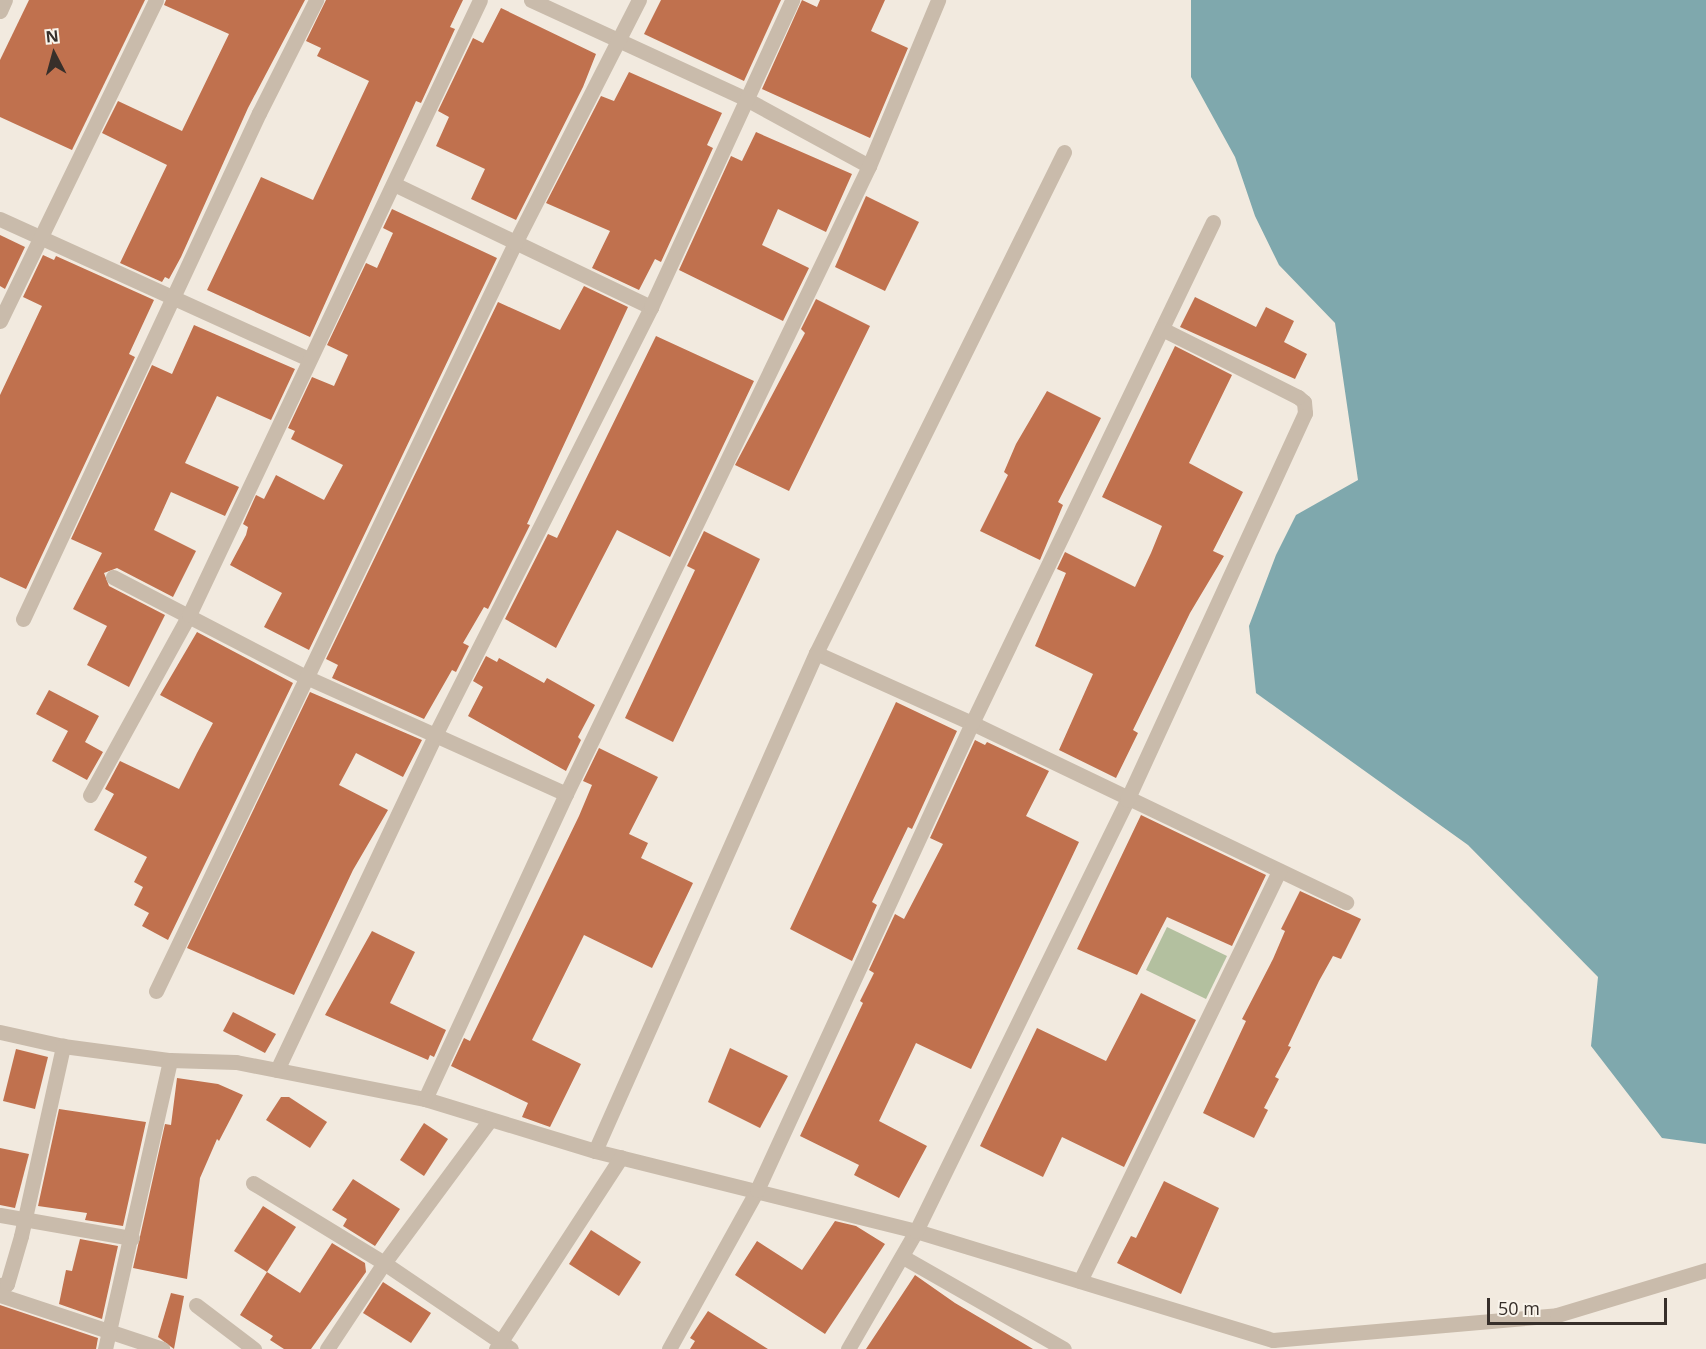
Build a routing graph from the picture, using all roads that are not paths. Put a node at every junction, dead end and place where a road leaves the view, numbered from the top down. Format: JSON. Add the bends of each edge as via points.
{"nodes":[{"id":1,"x":5,"y":0,"type":"edge"},
{"id":2,"x":156,"y":0,"type":"edge"},
{"id":3,"x":316,"y":0,"type":"edge"},
{"id":4,"x":480,"y":0,"type":"edge"},
{"id":5,"x":531,"y":0,"type":"edge"},
{"id":6,"x":639,"y":0,"type":"edge"},
{"id":7,"x":792,"y":0,"type":"edge"},
{"id":8,"x":938,"y":0,"type":"edge"},
{"id":9,"x":0,"y":11,"type":"edge"},
{"id":10,"x":620,"y":41,"type":"junction"},
{"id":11,"x":746,"y":99,"type":"junction"},
{"id":12,"x":1064,"y":152,"type":"dead end"},
{"id":13,"x":869,"y":166,"type":"junction"},
{"id":14,"x":396,"y":185,"type":"junction"},
{"id":15,"x":0,"y":219,"type":"edge"},
{"id":16,"x":1213,"y":222,"type":"dead end"},
{"id":17,"x":39,"y":237,"type":"junction"},
{"id":18,"x":514,"y":243,"type":"junction"},
{"id":19,"x":174,"y":298,"type":"junction"},
{"id":20,"x":651,"y":307,"type":"junction"},
{"id":21,"x":0,"y":321,"type":"edge"},
{"id":22,"x":1162,"y":329,"type":"junction"},
{"id":23,"x":309,"y":359,"type":"junction"},
{"id":24,"x":113,"y":577,"type":"dead end"},
{"id":25,"x":189,"y":615,"type":"junction"},
{"id":26,"x":23,"y":619,"type":"dead end"},
{"id":27,"x":816,"y":653,"type":"junction"},
{"id":28,"x":306,"y":677,"type":"junction"},
{"id":29,"x":972,"y":723,"type":"junction"},
{"id":30,"x":435,"y":735,"type":"junction"},
{"id":31,"x":566,"y":794,"type":"junction"},
{"id":32,"x":90,"y":795,"type":"dead end"},
{"id":33,"x":1127,"y":800,"type":"junction"},
{"id":34,"x":1279,"y":871,"type":"junction"},
{"id":35,"x":1346,"y":902,"type":"dead end"},
{"id":36,"x":156,"y":991,"type":"dead end"},
{"id":37,"x":0,"y":1032,"type":"edge"},
{"id":38,"x":63,"y":1046,"type":"junction"},
{"id":39,"x":170,"y":1060,"type":"junction"},
{"id":40,"x":277,"y":1070,"type":"junction"},
{"id":41,"x":425,"y":1099,"type":"junction"},
{"id":42,"x":489,"y":1121,"type":"junction"},
{"id":43,"x":595,"y":1151,"type":"junction"},
{"id":44,"x":621,"y":1157,"type":"junction"},
{"id":45,"x":253,"y":1183,"type":"dead end"},
{"id":46,"x":757,"y":1190,"type":"junction"},
{"id":47,"x":0,"y":1215,"type":"edge"},
{"id":48,"x":23,"y":1221,"type":"junction"},
{"id":49,"x":916,"y":1231,"type":"junction"},
{"id":50,"x":132,"y":1238,"type":"junction"},
{"id":51,"x":903,"y":1257,"type":"junction"},
{"id":52,"x":384,"y":1263,"type":"junction"},
{"id":53,"x":1706,"y":1270,"type":"edge"},
{"id":54,"x":1080,"y":1281,"type":"junction"},
{"id":55,"x":0,"y":1285,"type":"edge"},
{"id":56,"x":0,"y":1295,"type":"edge"},
{"id":57,"x":196,"y":1305,"type":"dead end"},
{"id":58,"x":111,"y":1333,"type":"junction"},
{"id":59,"x":1269,"y":1344,"type":"edge"},
{"id":60,"x":503,"y":1347,"type":"edge"},
{"id":61,"x":105,"y":1349,"type":"edge"},
{"id":62,"x":162,"y":1349,"type":"edge"},
{"id":63,"x":254,"y":1349,"type":"edge"},
{"id":64,"x":327,"y":1349,"type":"edge"},
{"id":65,"x":669,"y":1349,"type":"edge"},
{"id":66,"x":848,"y":1349,"type":"edge"},
{"id":67,"x":1064,"y":1349,"type":"edge"}],
"edges":[{"from":1,"to":9,"type":"street"},
{"from":2,"to":17,"type":"street"},
{"from":3,"to":19,"type":"street"},
{"from":4,"to":14,"type":"street"},
{"from":5,"to":10,"type":"street"},
{"from":6,"to":10,"type":"street"},
{"from":7,"to":11,"type":"street"},
{"from":8,"to":13,"type":"street"},
{"from":10,"to":11,"type":"street"},
{"from":10,"to":18,"type":"street"},
{"from":11,"to":13,"type":"street"},
{"from":11,"to":20,"type":"street"},
{"from":12,"to":27,"type":"street"},
{"from":13,"to":31,"type":"street"},
{"from":14,"to":18,"type":"street"},
{"from":14,"to":23,"type":"street"},
{"from":15,"to":17,"type":"street"},
{"from":16,"to":22,"type":"street"},
{"from":17,"to":19,"type":"street"},
{"from":17,"to":21,"type":"street"},
{"from":18,"to":20,"type":"street"},
{"from":18,"to":28,"type":"street"},
{"from":19,"to":23,"type":"street"},
{"from":19,"to":26,"type":"street"},
{"from":20,"to":30,"type":"street"},
{"from":22,"to":29,"type":"street"},
{"from":22,"to":33,"type":"street","via":[[1298,397],[1306,407]]},
{"from":23,"to":25,"type":"street"},
{"from":24,"to":25,"type":"street"},
{"from":25,"to":28,"type":"street"},
{"from":25,"to":32,"type":"street"},
{"from":27,"to":29,"type":"street"},
{"from":27,"to":43,"type":"street"},
{"from":28,"to":30,"type":"street"},
{"from":28,"to":36,"type":"street"},
{"from":29,"to":33,"type":"street"},
{"from":29,"to":46,"type":"street"},
{"from":30,"to":31,"type":"street"},
{"from":30,"to":40,"type":"street"},
{"from":31,"to":41,"type":"street"},
{"from":33,"to":34,"type":"street"},
{"from":33,"to":49,"type":"street"},
{"from":34,"to":35,"type":"street"},
{"from":34,"to":54,"type":"street"},
{"from":37,"to":38,"type":"street"},
{"from":38,"to":39,"type":"street"},
{"from":38,"to":48,"type":"street"},
{"from":39,"to":40,"type":"street","via":[[236,1062]]},
{"from":39,"to":50,"type":"street"},
{"from":40,"to":41,"type":"street"},
{"from":41,"to":42,"type":"street"},
{"from":42,"to":43,"type":"street"},
{"from":42,"to":52,"type":"street"},
{"from":43,"to":44,"type":"street"},
{"from":44,"to":46,"type":"street"},
{"from":44,"to":60,"type":"street"},
{"from":45,"to":52,"type":"street"},
{"from":46,"to":49,"type":"street"},
{"from":46,"to":65,"type":"street"},
{"from":47,"to":48,"type":"street"},
{"from":48,"to":50,"type":"street"},
{"from":48,"to":55,"type":"street","via":[[7,1284]]},
{"from":49,"to":51,"type":"street"},
{"from":49,"to":54,"type":"street"},
{"from":50,"to":58,"type":"street"},
{"from":51,"to":66,"type":"street"},
{"from":51,"to":67,"type":"street"},
{"from":52,"to":60,"type":"street"},
{"from":52,"to":64,"type":"street"},
{"from":53,"to":59,"type":"street","via":[[1557,1315]]},
{"from":54,"to":59,"type":"street"},
{"from":56,"to":58,"type":"street"},
{"from":57,"to":63,"type":"street"},
{"from":58,"to":61,"type":"street"},
{"from":58,"to":62,"type":"street"}]}
